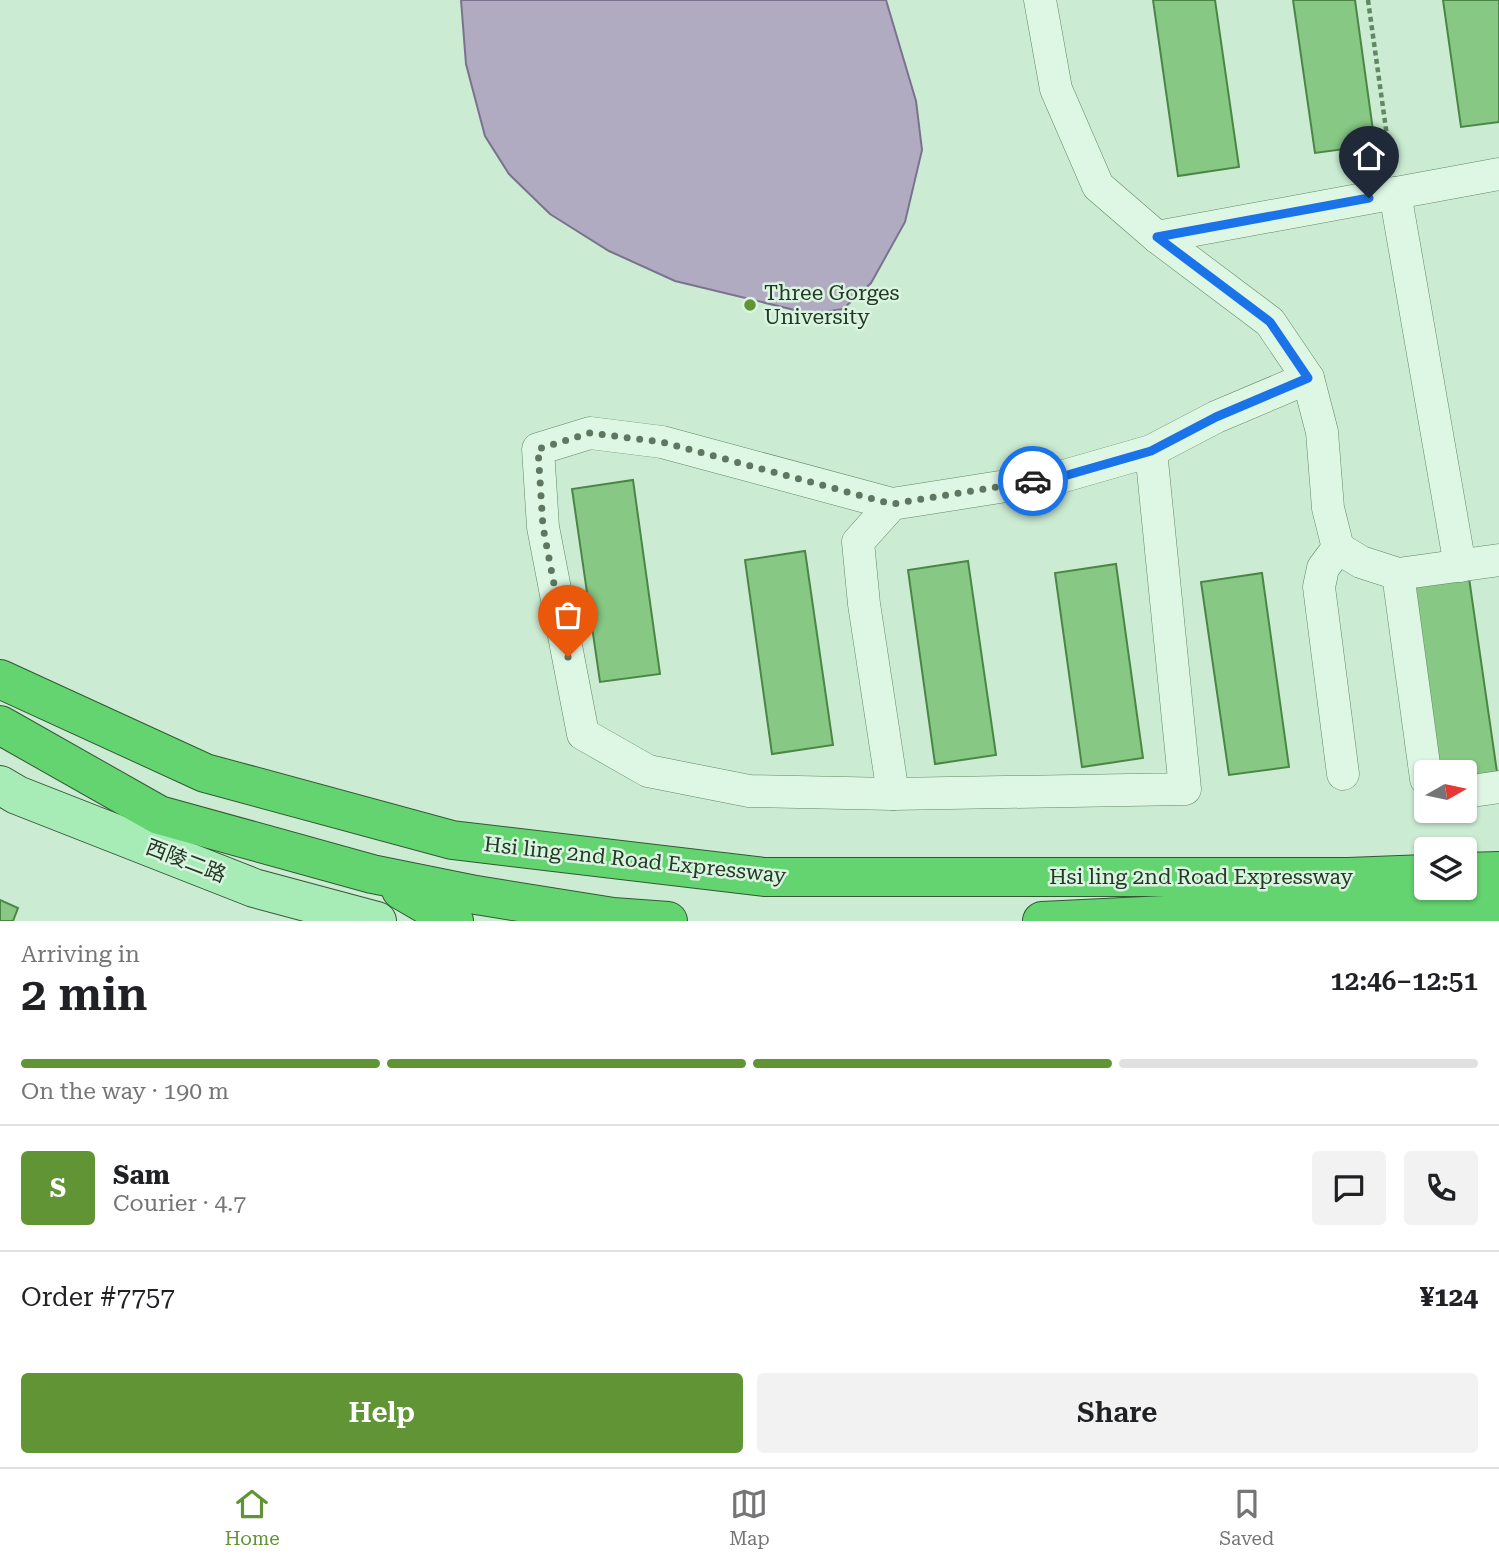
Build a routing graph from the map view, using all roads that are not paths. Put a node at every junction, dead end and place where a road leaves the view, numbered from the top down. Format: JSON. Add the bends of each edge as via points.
{"nodes":[{"id":1,"x":1040,"y":0,"type":"edge"},
{"id":2,"x":1499,"y":174,"type":"edge"},
{"id":3,"x":1395,"y":193,"type":"junction"},
{"id":4,"x":1157,"y":237,"type":"junction"},
{"id":5,"x":1308,"y":378,"type":"junction"},
{"id":6,"x":1151,"y":451,"type":"junction"},
{"id":7,"x":892,"y":504,"type":"junction"},
{"id":8,"x":1338,"y":548,"type":"junction"},
{"id":9,"x":1460,"y":566,"type":"junction"},
{"id":10,"x":1498,"y":567,"type":"edge"},
{"id":11,"x":1398,"y":574,"type":"junction"},
{"id":12,"x":0,"y":679,"type":"edge"},
{"id":13,"x":0,"y":725,"type":"edge"},
{"id":14,"x":1423,"y":760,"type":"edge"},
{"id":15,"x":1343,"y":774,"type":"dead end"},
{"id":16,"x":0,"y":785,"type":"edge"},
{"id":17,"x":1499,"y":787,"type":"edge"},
{"id":18,"x":1477,"y":790,"type":"edge"},
{"id":19,"x":893,"y":794,"type":"junction"},
{"id":20,"x":1499,"y":871,"type":"edge"},
{"id":21,"x":1477,"y":872,"type":"edge"},
{"id":22,"x":372,"y":874,"type":"junction"},
{"id":23,"x":1414,"y":874,"type":"edge"},
{"id":24,"x":1499,"y":908,"type":"edge"},
{"id":25,"x":377,"y":921,"type":"edge"},
{"id":26,"x":454,"y":921,"type":"edge"},
{"id":27,"x":668,"y":921,"type":"edge"},
{"id":28,"x":1042,"y":921,"type":"edge"}],
"edges":[{"from":1,"to":4,"type":"lane","via":[[1056,89],[1098,186]]},
{"from":2,"to":3,"type":"lane"},
{"from":3,"to":4,"type":"lane"},
{"from":3,"to":9,"type":"lane"},
{"from":4,"to":5,"type":"lane","via":[[1270,322]]},
{"from":5,"to":6,"type":"lane"},
{"from":5,"to":8,"type":"lane","via":[[1322,432],[1328,508]]},
{"from":6,"to":7,"type":"lane","via":[[1057,478]]},
{"from":6,"to":19,"type":"lane","via":[[1185,789]]},
{"from":7,"to":19,"type":"lane","via":[[858,542]]},
{"from":7,"to":19,"type":"lane","via":[[662,442],[590,433],[538,449],[543,527],[583,734],[648,771],[749,791]]},
{"from":8,"to":11,"type":"lane"},
{"from":8,"to":15,"type":"lane","via":[[1323,568],[1319,587]]},
{"from":9,"to":10,"type":"lane"},
{"from":9,"to":11,"type":"lane"},
{"from":11,"to":14,"type":"lane"},
{"from":12,"to":23,"type":"highway","name":"Hsi ling 2nd Road Expressway","via":[[205,773],[452,840],[764,877]]},
{"from":13,"to":22,"type":"highway","via":[[159,815]]},
{"from":16,"to":25,"type":"main road","name":"西陵二路","via":[[254,888]]},
{"from":17,"to":18,"type":"lane"},
{"from":20,"to":21,"type":"highway"},
{"from":22,"to":26,"type":"highway"},
{"from":22,"to":27,"type":"highway","via":[[613,917]]},
{"from":24,"to":28,"type":"highway","name":"Hsi ling 2nd Road Expressway","via":[[1227,912]]}]}
